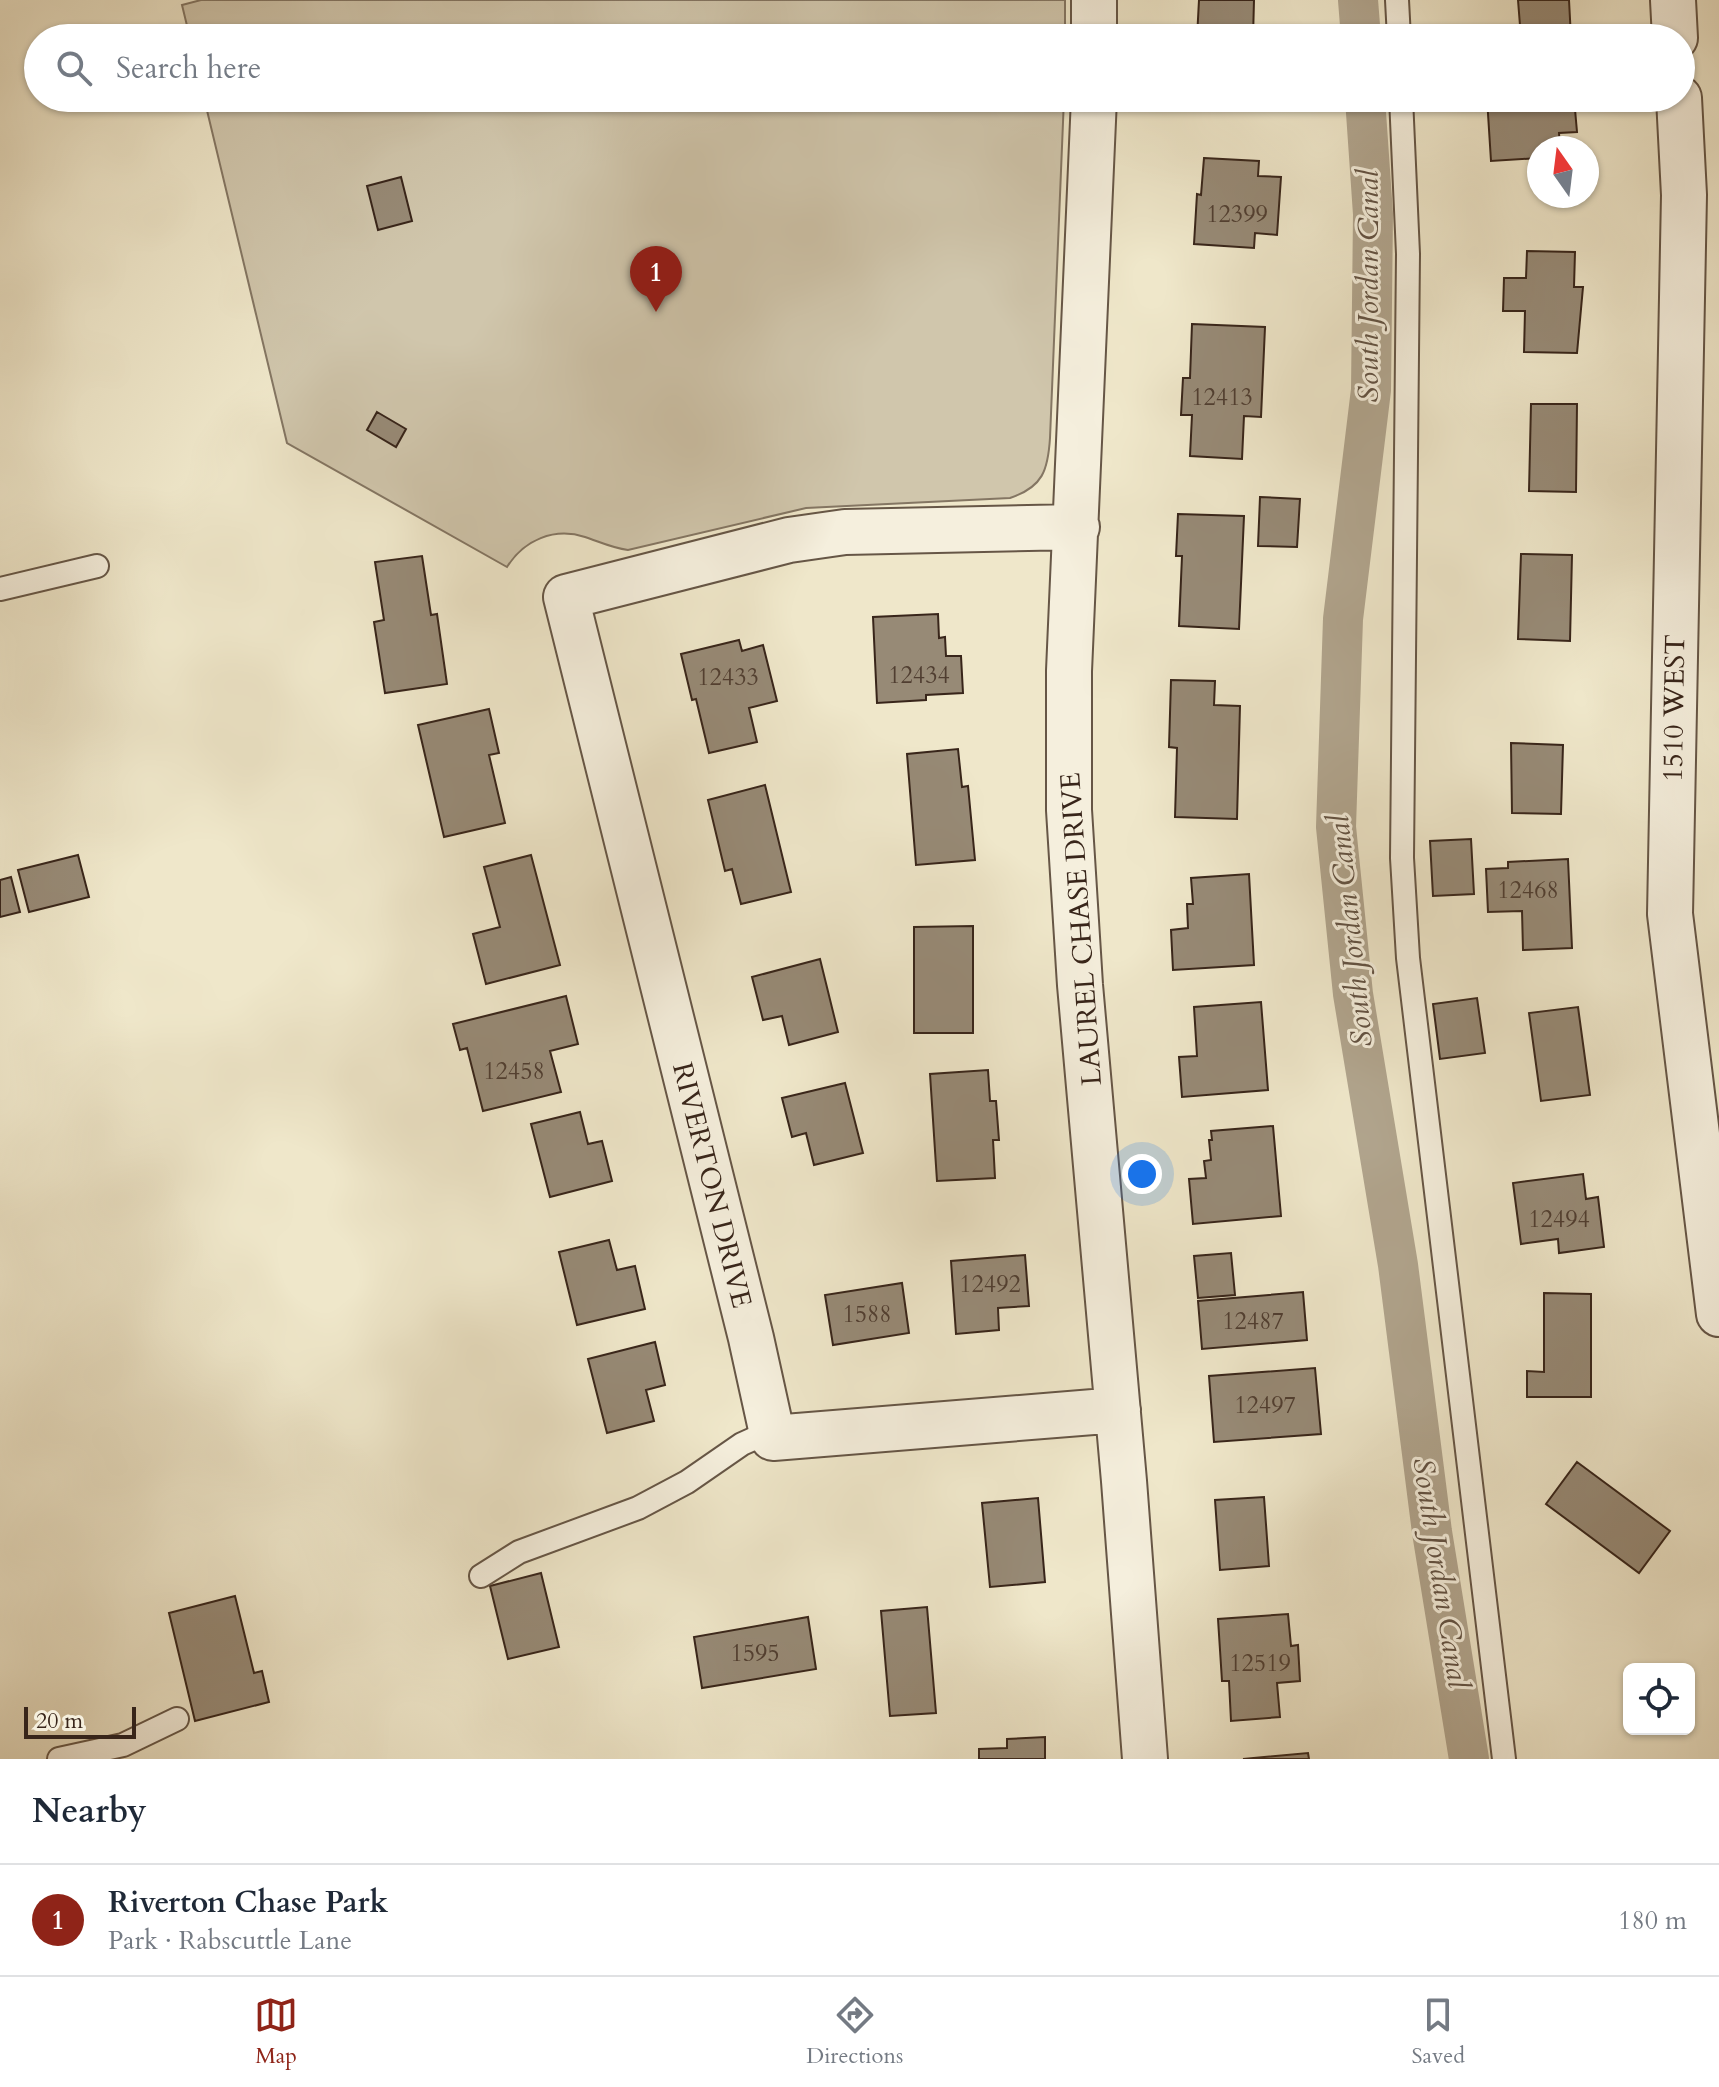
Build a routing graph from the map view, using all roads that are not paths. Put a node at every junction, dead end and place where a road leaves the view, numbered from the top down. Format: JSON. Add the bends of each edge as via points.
{"nodes":[{"id":1,"x":1094,"y":0,"type":"edge"},
{"id":2,"x":1397,"y":0,"type":"edge"},
{"id":3,"x":1673,"y":0,"type":"edge"},
{"id":4,"x":1094,"y":24,"type":"edge"},
{"id":5,"x":1398,"y":24,"type":"edge"},
{"id":6,"x":1674,"y":24,"type":"edge"},
{"id":7,"x":1093,"y":112,"type":"edge"},
{"id":8,"x":1402,"y":112,"type":"edge"},
{"id":9,"x":1680,"y":112,"type":"edge"},
{"id":10,"x":1077,"y":527,"type":"junction"},
{"id":11,"x":97,"y":566,"type":"dead end"},
{"id":12,"x":0,"y":589,"type":"edge"},
{"id":13,"x":1719,"y":1314,"type":"edge"},
{"id":14,"x":1118,"y":1410,"type":"junction"},
{"id":15,"x":771,"y":1431,"type":"junction"},
{"id":16,"x":481,"y":1576,"type":"dead end"},
{"id":17,"x":177,"y":1719,"type":"dead end"},
{"id":18,"x":59,"y":1759,"type":"edge"},
{"id":19,"x":1145,"y":1759,"type":"edge"},
{"id":20,"x":1504,"y":1759,"type":"edge"}],
"edges":[{"from":1,"to":4,"type":"street"},
{"from":2,"to":5,"type":"lane"},
{"from":3,"to":6,"type":"street"},
{"from":7,"to":10,"type":"street","name":"LAUREL CHASE DRIVE"},
{"from":8,"to":20,"type":"lane","via":[[1408,254],[1402,858],[1408,958]]},
{"from":9,"to":13,"type":"street","name":"1510 WEST","via":[[1684,195],[1670,914]]},
{"from":10,"to":14,"type":"street","name":"LAUREL CHASE DRIVE","via":[[1069,810]]},
{"from":10,"to":15,"type":"street","name":"RIVERTON DRIVE","via":[[845,532],[789,540],[566,597]]},
{"from":11,"to":12,"type":"lane"},
{"from":14,"to":15,"type":"street","via":[[773,1438]]},
{"from":14,"to":19,"type":"street","name":"LAUREL CHASE DRIVE"},
{"from":15,"to":16,"type":"lane","via":[[638,1508],[519,1552]]},
{"from":17,"to":18,"type":"lane","via":[[123,1745]]}]}
